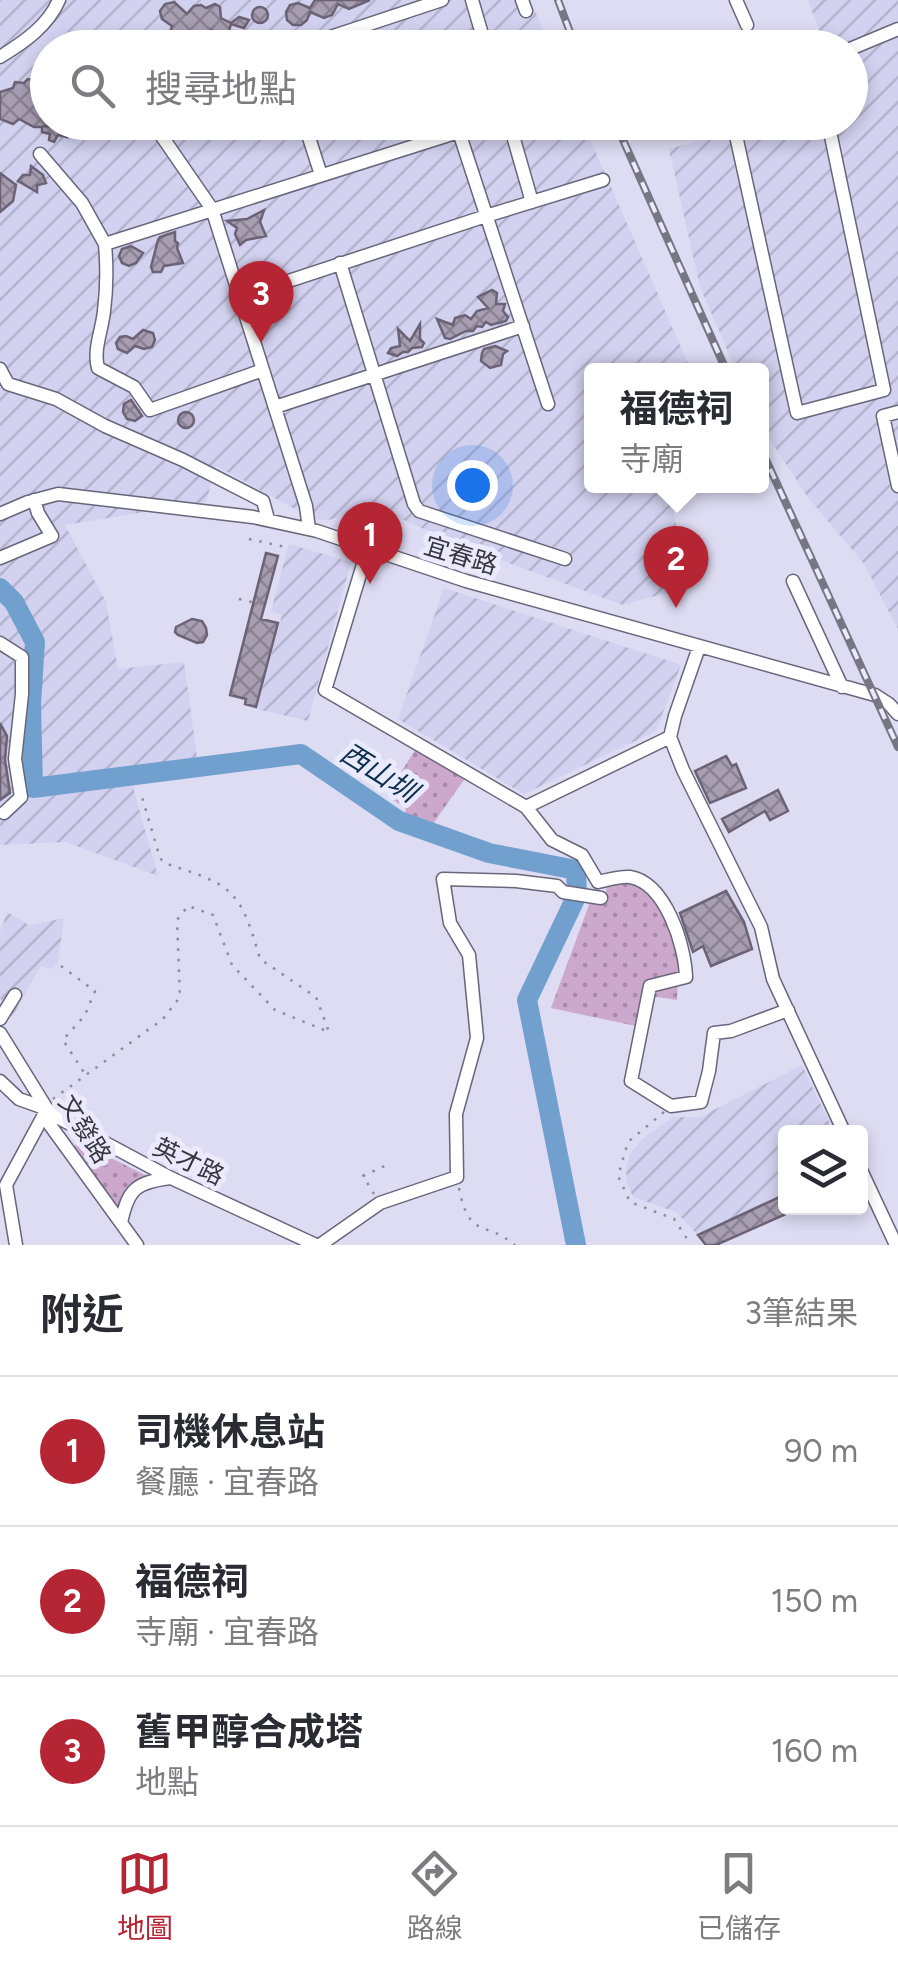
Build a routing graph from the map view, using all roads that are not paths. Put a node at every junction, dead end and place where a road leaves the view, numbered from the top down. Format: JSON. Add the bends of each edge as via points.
{"nodes":[{"id":1,"x":59,"y":0,"type":"edge"},
{"id":2,"x":442,"y":0,"type":"edge"},
{"id":3,"x":472,"y":0,"type":"edge"},
{"id":4,"x":736,"y":0,"type":"edge"},
{"id":5,"x":747,"y":25,"type":"dead end"},
{"id":6,"x":898,"y":29,"type":"edge"},
{"id":7,"x":37,"y":30,"type":"edge"},
{"id":8,"x":351,"y":30,"type":"edge"},
{"id":9,"x":481,"y":30,"type":"edge"},
{"id":10,"x":30,"y":36,"type":"edge"},
{"id":11,"x":868,"y":42,"type":"edge"},
{"id":12,"x":0,"y":57,"type":"edge"},
{"id":13,"x":164,"y":140,"type":"edge"},
{"id":14,"x":310,"y":140,"type":"edge"},
{"id":15,"x":433,"y":140,"type":"edge"},
{"id":16,"x":462,"y":140,"type":"edge"},
{"id":17,"x":514,"y":140,"type":"edge"},
{"id":18,"x":737,"y":140,"type":"edge"},
{"id":19,"x":832,"y":140,"type":"edge"},
{"id":20,"x":40,"y":154,"type":"dead end"},
{"id":21,"x":321,"y":175,"type":"junction"},
{"id":22,"x":603,"y":180,"type":"dead end"},
{"id":23,"x":532,"y":202,"type":"junction"},
{"id":24,"x":212,"y":210,"type":"junction"},
{"id":25,"x":486,"y":216,"type":"junction"},
{"id":26,"x":105,"y":244,"type":"junction"},
{"id":27,"x":340,"y":264,"type":"junction"},
{"id":28,"x":240,"y":297,"type":"junction"},
{"id":29,"x":523,"y":326,"type":"junction"},
{"id":30,"x":0,"y":369,"type":"edge"},
{"id":31,"x":263,"y":370,"type":"junction"},
{"id":32,"x":375,"y":375,"type":"junction"},
{"id":33,"x":548,"y":404,"type":"dead end"},
{"id":34,"x":275,"y":407,"type":"junction"},
{"id":35,"x":898,"y":412,"type":"edge"},
{"id":36,"x":898,"y":486,"type":"edge"},
{"id":37,"x":34,"y":500,"type":"junction"},
{"id":38,"x":0,"y":514,"type":"edge"},
{"id":39,"x":268,"y":519,"type":"junction"},
{"id":40,"x":309,"y":529,"type":"junction"},
{"id":41,"x":368,"y":548,"type":"junction"},
{"id":42,"x":1,"y":557,"type":"edge"},
{"id":43,"x":565,"y":559,"type":"dead end"},
{"id":44,"x":792,"y":580,"type":"dead end"},
{"id":45,"x":2,"y":646,"type":"edge"},
{"id":46,"x":698,"y":647,"type":"junction"},
{"id":47,"x":842,"y":686,"type":"junction"},
{"id":48,"x":898,"y":714,"type":"edge"},
{"id":49,"x":670,"y":736,"type":"junction"},
{"id":50,"x":526,"y":807,"type":"junction"},
{"id":51,"x":4,"y":812,"type":"dead end"},
{"id":52,"x":600,"y":898,"type":"dead end"},
{"id":53,"x":15,"y":995,"type":"dead end"},
{"id":54,"x":788,"y":1010,"type":"junction"},
{"id":55,"x":0,"y":1019,"type":"edge"},
{"id":56,"x":0,"y":1033,"type":"edge"},
{"id":57,"x":0,"y":1081,"type":"edge"},
{"id":58,"x":47,"y":1109,"type":"junction"},
{"id":59,"x":841,"y":1125,"type":"edge"},
{"id":60,"x":170,"y":1178,"type":"junction"},
{"id":61,"x":868,"y":1185,"type":"edge"},
{"id":62,"x":121,"y":1223,"type":"junction"},
{"id":63,"x":16,"y":1245,"type":"edge"},
{"id":64,"x":137,"y":1245,"type":"edge"},
{"id":65,"x":318,"y":1245,"type":"edge"},
{"id":66,"x":896,"y":1245,"type":"edge"}],
"edges":[{"from":1,"to":7,"type":"street"},
{"from":2,"to":8,"type":"street"},
{"from":3,"to":9,"type":"street"},
{"from":4,"to":5,"type":"street"},
{"from":6,"to":11,"type":"street"},
{"from":10,"to":12,"type":"street"},
{"from":13,"to":24,"type":"street"},
{"from":14,"to":21,"type":"street"},
{"from":15,"to":21,"type":"street"},
{"from":16,"to":25,"type":"street"},
{"from":17,"to":23,"type":"street"},
{"from":18,"to":19,"type":"street","via":[[797,413],[884,390]]},
{"from":20,"to":26,"type":"street","via":[[82,203]]},
{"from":21,"to":24,"type":"street"},
{"from":22,"to":23,"type":"street"},
{"from":23,"to":25,"type":"street"},
{"from":24,"to":26,"type":"street"},
{"from":24,"to":28,"type":"street"},
{"from":25,"to":27,"type":"street"},
{"from":25,"to":29,"type":"street"},
{"from":26,"to":31,"type":"street","via":[[98,368],[134,386],[150,410]]},
{"from":27,"to":28,"type":"street"},
{"from":27,"to":32,"type":"street"},
{"from":28,"to":31,"type":"street"},
{"from":29,"to":32,"type":"street"},
{"from":29,"to":33,"type":"street"},
{"from":30,"to":39,"type":"street","via":[[8,384],[56,399],[263,501]]},
{"from":31,"to":34,"type":"street"},
{"from":32,"to":34,"type":"street"},
{"from":32,"to":43,"type":"street","via":[[418,511]]},
{"from":34,"to":40,"type":"street"},
{"from":35,"to":36,"type":"street","via":[[883,416]]},
{"from":37,"to":38,"type":"street","name":"宜春路"},
{"from":37,"to":39,"type":"street","name":"宜春路","via":[[58,494]]},
{"from":37,"to":42,"type":"street","via":[[52,536]]},
{"from":39,"to":40,"type":"street","name":"宜春路"},
{"from":40,"to":41,"type":"street","name":"宜春路"},
{"from":41,"to":46,"type":"street","name":"宜春路"},
{"from":41,"to":50,"type":"street","via":[[325,690]]},
{"from":44,"to":47,"type":"street"},
{"from":45,"to":51,"type":"street","via":[[22,657],[15,759],[21,797]]},
{"from":46,"to":47,"type":"street","name":"宜春路"},
{"from":46,"to":49,"type":"street"},
{"from":47,"to":48,"type":"street","name":"宜春路","via":[[875,695]]},
{"from":49,"to":50,"type":"street"},
{"from":49,"to":54,"type":"street","via":[[761,927]]},
{"from":50,"to":54,"type":"street","via":[[552,840],[582,855],[598,882],[628,876],[654,891],[686,959],[686,977],[650,986],[631,1082],[671,1106],[701,1102],[714,1033]]},
{"from":52,"to":65,"type":"street","via":[[557,886],[443,878],[450,923],[469,955],[477,1038],[456,1114],[457,1176],[380,1204]]},
{"from":53,"to":55,"type":"street"},
{"from":54,"to":59,"type":"street"},
{"from":56,"to":58,"type":"street","name":"文發路"},
{"from":57,"to":58,"type":"street","name":"英才路","via":[[18,1099]]},
{"from":58,"to":60,"type":"street","name":"英才路"},
{"from":58,"to":62,"type":"street","name":"文發路","via":[[50,1125]]},
{"from":58,"to":63,"type":"street","via":[[6,1185]]},
{"from":60,"to":62,"type":"street","via":[[138,1186]]},
{"from":60,"to":65,"type":"street","name":"英才路"},
{"from":61,"to":66,"type":"street"},
{"from":62,"to":64,"type":"street","name":"文發路"}]}
